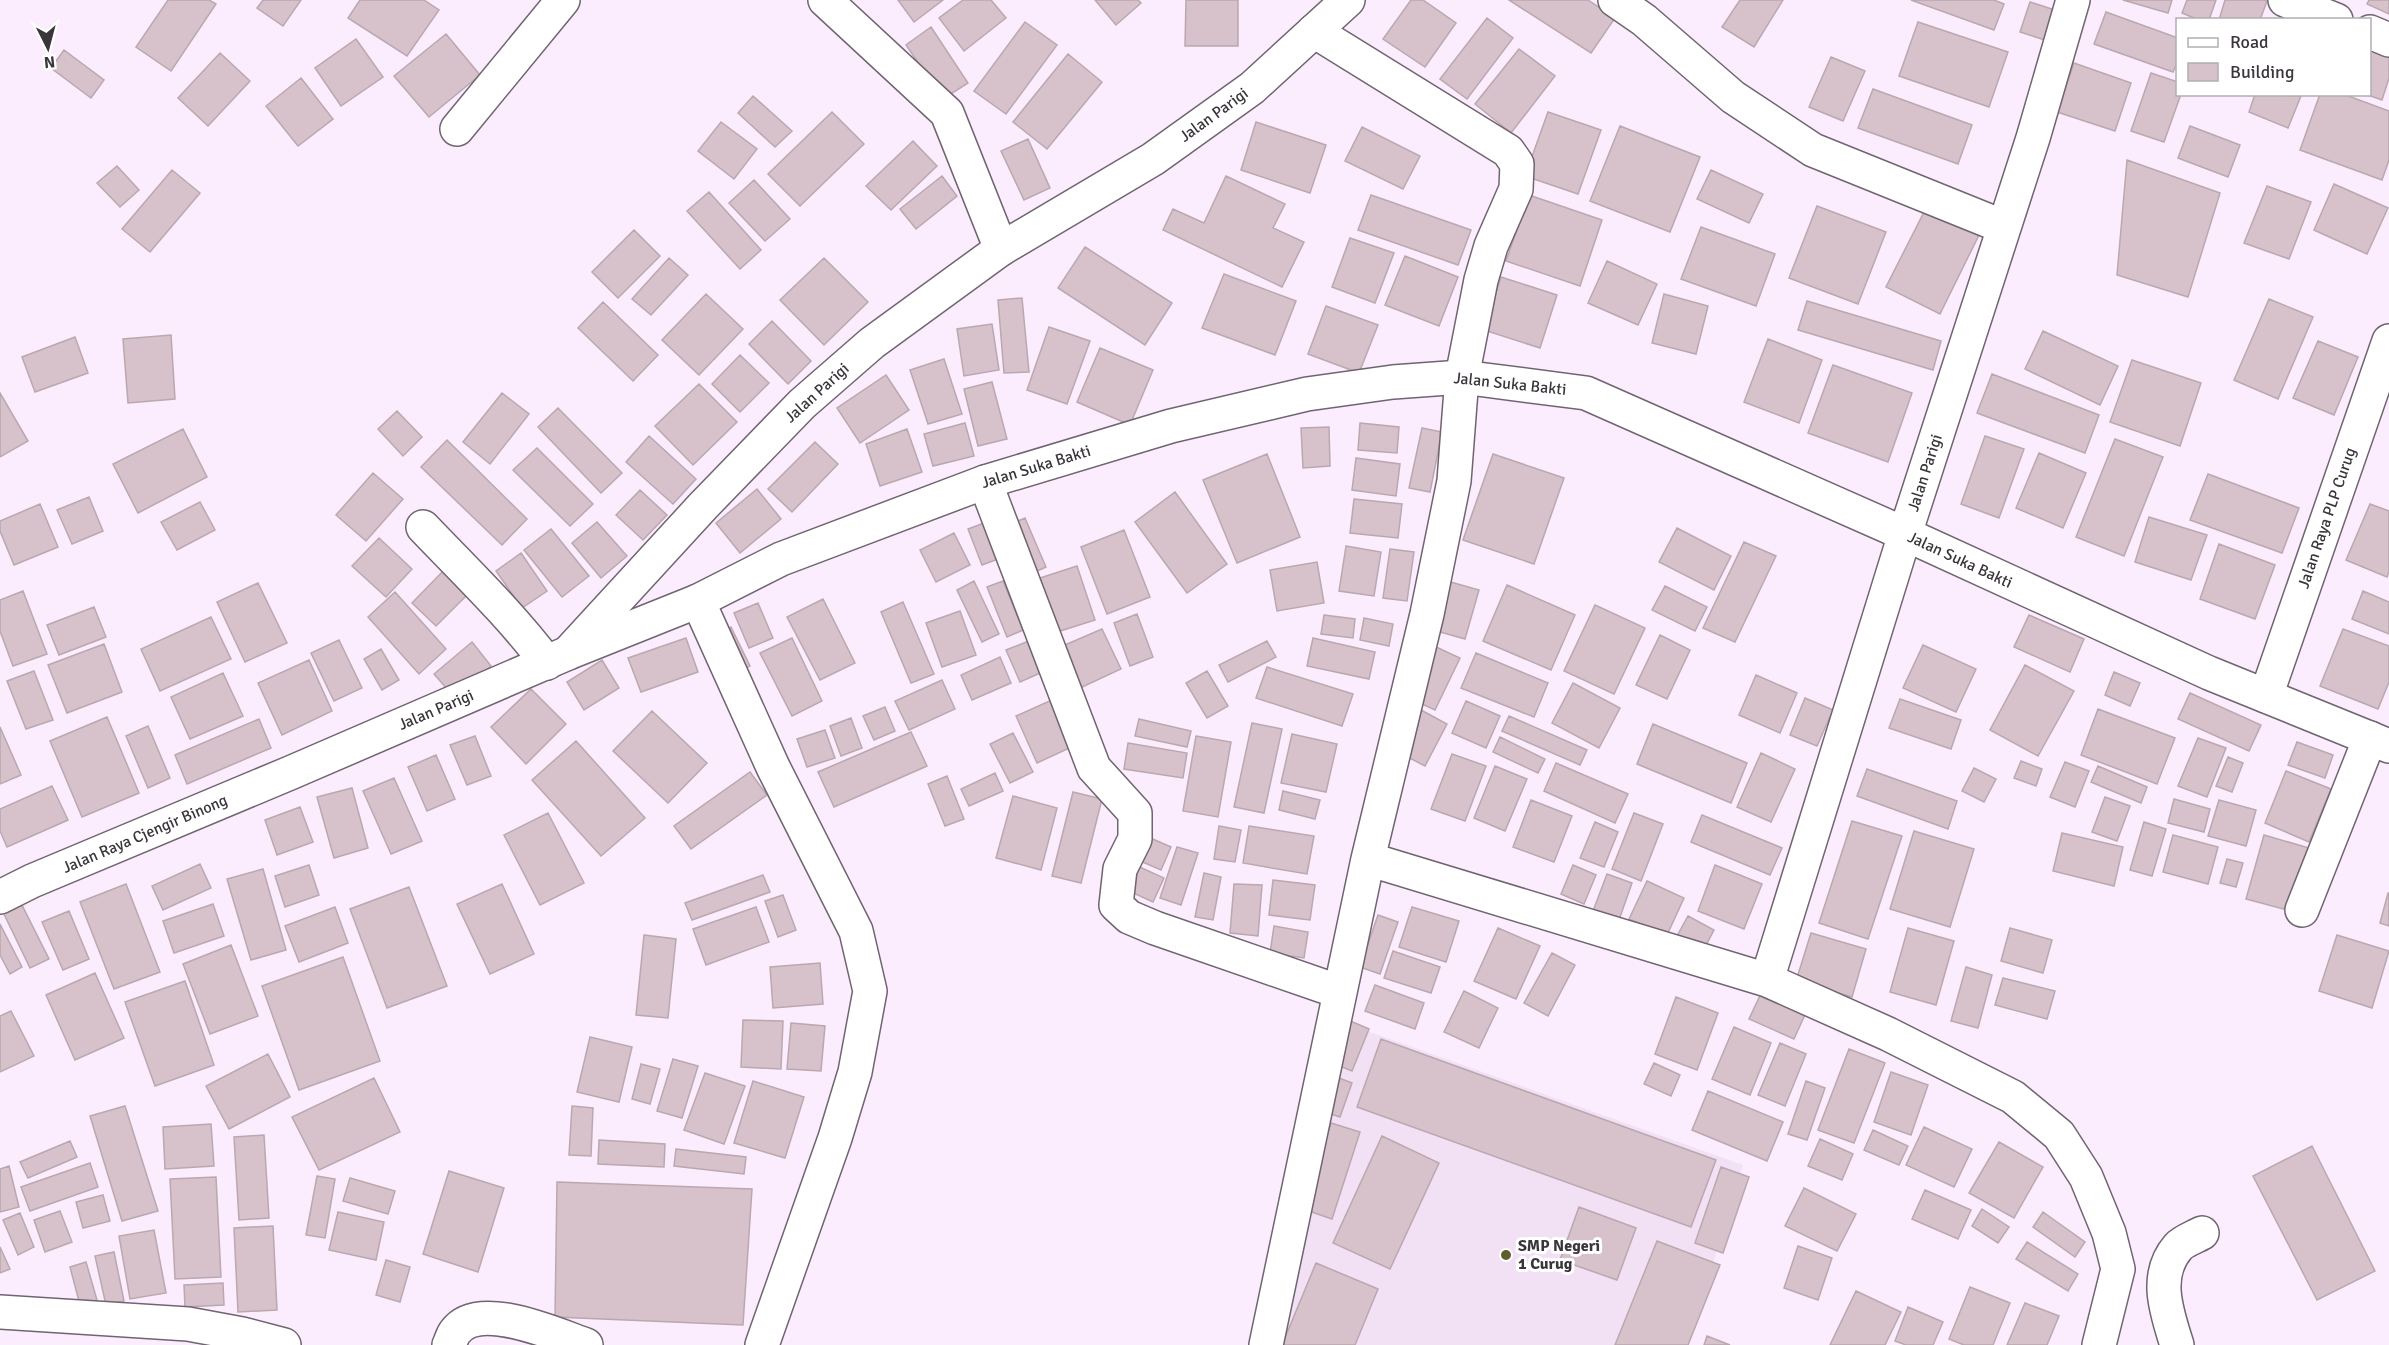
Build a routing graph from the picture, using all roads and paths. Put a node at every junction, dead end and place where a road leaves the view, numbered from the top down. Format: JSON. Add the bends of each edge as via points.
{"nodes":[{"id":1,"x":563,"y":0,"type":"edge"},
{"id":2,"x":825,"y":0,"type":"edge"},
{"id":3,"x":1348,"y":0,"type":"edge"},
{"id":4,"x":1615,"y":0,"type":"edge"},
{"id":5,"x":2073,"y":0,"type":"edge"},
{"id":6,"x":2285,"y":0,"type":"edge"},
{"id":7,"x":2331,"y":18,"type":"edge"},
{"id":8,"x":1314,"y":32,"type":"junction"},
{"id":9,"x":2371,"y":32,"type":"edge"},
{"id":10,"x":2389,"y":40,"type":"edge"},
{"id":11,"x":458,"y":129,"type":"dead end"},
{"id":12,"x":2004,"y":227,"type":"junction"},
{"id":13,"x":1001,"y":249,"type":"junction"},
{"id":14,"x":2389,"y":340,"type":"edge"},
{"id":15,"x":1462,"y":376,"type":"junction"},
{"id":16,"x":986,"y":482,"type":"junction"},
{"id":17,"x":423,"y":527,"type":"dead end"},
{"id":18,"x":1905,"y":534,"type":"junction"},
{"id":19,"x":698,"y":601,"type":"junction"},
{"id":20,"x":557,"y":658,"type":"junction"},
{"id":21,"x":2266,"y":696,"type":"junction"},
{"id":22,"x":2380,"y":742,"type":"edge"},
{"id":23,"x":290,"y":773,"type":"joint"},
{"id":24,"x":1368,"y":859,"type":"junction"},
{"id":25,"x":0,"y":897,"type":"edge"},
{"id":26,"x":2302,"y":910,"type":"dead end"},
{"id":27,"x":1767,"y":980,"type":"junction"},
{"id":28,"x":1340,"y":992,"type":"junction"},
{"id":29,"x":2202,"y":1233,"type":"dead end"},
{"id":30,"x":0,"y":1312,"type":"edge"},
{"id":31,"x":112,"y":1332,"type":"edge"},
{"id":32,"x":284,"y":1345,"type":"edge"},
{"id":33,"x":449,"y":1345,"type":"edge"},
{"id":34,"x":586,"y":1345,"type":"edge"},
{"id":35,"x":762,"y":1345,"type":"edge"},
{"id":36,"x":1266,"y":1345,"type":"edge"},
{"id":37,"x":2099,"y":1345,"type":"edge"},
{"id":38,"x":2177,"y":1345,"type":"edge"}],
"edges":[{"from":1,"to":11,"type":"street"},
{"from":2,"to":13,"type":"street","via":[[947,113]]},
{"from":3,"to":8,"type":"street","name":"Jalan Parigi"},
{"from":4,"to":12,"type":"street","via":[[1659,32],[1732,97],[1813,150]]},
{"from":5,"to":12,"type":"street","name":"Jalan Parigi"},
{"from":6,"to":7,"type":"street"},
{"from":8,"to":13,"type":"street","name":"Jalan Parigi","via":[[1252,88],[1153,159]]},
{"from":8,"to":15,"type":"street","via":[[1508,151],[1517,164],[1516,189],[1481,280]]},
{"from":9,"to":10,"type":"street"},
{"from":12,"to":18,"type":"street","name":"Jalan Parigi"},
{"from":13,"to":20,"type":"street","name":"Jalan Parigi","via":[[872,343],[802,404]]},
{"from":14,"to":21,"type":"street","name":"Jalan Raya PLP Curug"},
{"from":15,"to":16,"type":"street","name":"Jalan Suka Bakti","via":[[1307,394],[1171,426]]},
{"from":15,"to":18,"type":"street","name":"Jalan Suka Bakti","via":[[1586,393]]},
{"from":15,"to":24,"type":"street","via":[[1454,481],[1427,614]]},
{"from":16,"to":19,"type":"street","name":"Jalan Suka Bakti","via":[[781,559]]},
{"from":16,"to":28,"type":"street","via":[[1094,768],[1135,813],[1135,839],[1120,868],[1116,905],[1129,917],[1155,928]]},
{"from":17,"to":20,"type":"street","via":[[530,640]]},
{"from":18,"to":21,"type":"street","name":"Jalan Suka Bakti"},
{"from":18,"to":27,"type":"street","name":"Jalan Parigi"},
{"from":19,"to":20,"type":"street","name":"Jalan Suka Bakti"},
{"from":19,"to":35,"type":"street","via":[[773,767],[856,931],[870,991],[855,1072],[839,1127]]},
{"from":20,"to":23,"type":"street","name":"Jalan Parigi"},
{"from":21,"to":22,"type":"street","name":"Jalan Suka Bakti"},
{"from":22,"to":26,"type":"street"},
{"from":23,"to":25,"type":"street","name":"Jalan Raya Cjengir Binong"},
{"from":24,"to":27,"type":"street"},
{"from":24,"to":28,"type":"street"},
{"from":27,"to":37,"type":"street","via":[[1888,1034],[2013,1097],[2059,1135],[2086,1177],[2109,1233],[2118,1269]]},
{"from":28,"to":36,"type":"street"},
{"from":29,"to":38,"type":"street","via":[[2178,1246],[2163,1274],[2166,1311]]},
{"from":30,"to":31,"type":"street"},
{"from":31,"to":32,"type":"street","via":[[188,1324]]},
{"from":33,"to":34,"type":"street","via":[[455,1331],[470,1321],[493,1319],[518,1322]]}]}
